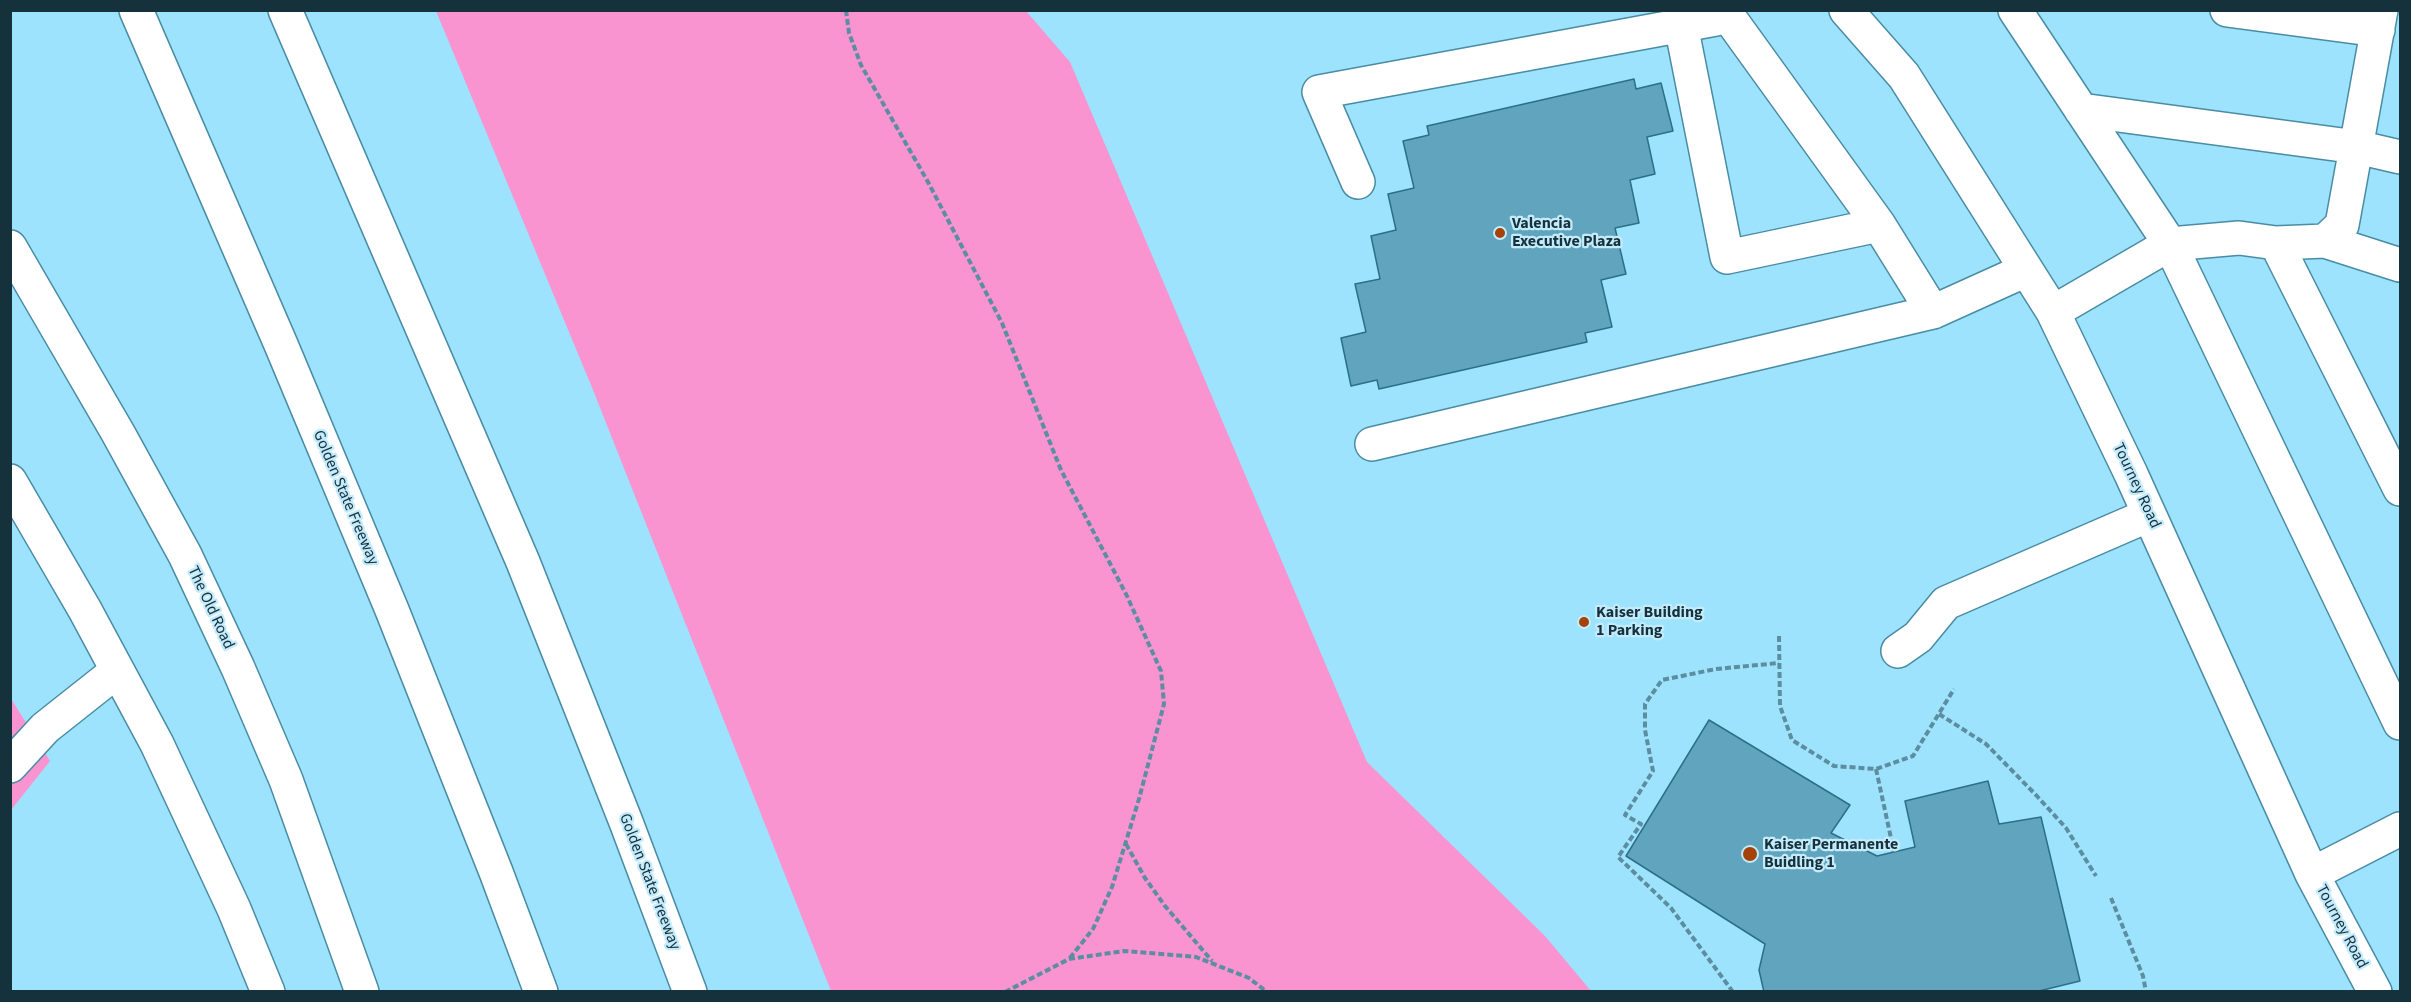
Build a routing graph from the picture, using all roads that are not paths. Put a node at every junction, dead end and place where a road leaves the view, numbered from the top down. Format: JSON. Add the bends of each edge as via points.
{"nodes":[{"id":1,"x":136,"y":10,"type":"edge"},
{"id":2,"x":285,"y":10,"type":"edge"},
{"id":3,"x":1846,"y":10,"type":"edge"},
{"id":4,"x":2015,"y":10,"type":"edge"},
{"id":5,"x":2227,"y":10,"type":"edge"},
{"id":6,"x":1727,"y":12,"type":"edge"},
{"id":7,"x":2379,"y":20,"type":"edge"},
{"id":8,"x":1681,"y":25,"type":"junction"},
{"id":9,"x":2081,"y":110,"type":"junction"},
{"id":10,"x":2357,"y":147,"type":"junction"},
{"id":11,"x":2400,"y":157,"type":"edge"},
{"id":12,"x":1358,"y":182,"type":"dead end"},
{"id":13,"x":1880,"y":225,"type":"junction"},
{"id":14,"x":2325,"y":241,"type":"junction"},
{"id":15,"x":2276,"y":243,"type":"junction"},
{"id":16,"x":2170,"y":244,"type":"junction"},
{"id":17,"x":10,"y":247,"type":"edge"},
{"id":18,"x":2400,"y":265,"type":"edge"},
{"id":19,"x":2026,"y":270,"type":"junction"},
{"id":20,"x":1933,"y":312,"type":"junction"},
{"id":21,"x":2053,"y":312,"type":"junction"},
{"id":22,"x":1372,"y":444,"type":"dead end"},
{"id":23,"x":10,"y":481,"type":"edge"},
{"id":24,"x":2400,"y":489,"type":"edge"},
{"id":25,"x":2149,"y":514,"type":"junction"},
{"id":26,"x":1898,"y":651,"type":"dead end"},
{"id":27,"x":117,"y":671,"type":"junction"},
{"id":28,"x":2400,"y":723,"type":"edge"},
{"id":29,"x":10,"y":766,"type":"edge"},
{"id":30,"x":2400,"y":830,"type":"edge"},
{"id":31,"x":2313,"y":874,"type":"junction"},
{"id":32,"x":268,"y":992,"type":"edge"},
{"id":33,"x":362,"y":992,"type":"edge"},
{"id":34,"x":541,"y":992,"type":"edge"},
{"id":35,"x":690,"y":992,"type":"edge"},
{"id":36,"x":2375,"y":992,"type":"edge"}],
"edges":[{"from":1,"to":34,"type":"main road","name":"Golden State Freeway","via":[[392,610]]},
{"from":2,"to":35,"type":"main road","name":"Golden State Freeway","via":[[523,562]]},
{"from":3,"to":19,"type":"main road","name":"Tourney Road","via":[[1904,76]]},
{"from":4,"to":9,"type":"main road"},
{"from":5,"to":7,"type":"main road"},
{"from":6,"to":8,"type":"main road","via":[[1716,19]]},
{"from":6,"to":13,"type":"main road"},
{"from":7,"to":10,"type":"main road"},
{"from":8,"to":12,"type":"main road","via":[[1319,92]]},
{"from":8,"to":13,"type":"main road","via":[[1727,257]]},
{"from":9,"to":10,"type":"main road"},
{"from":9,"to":16,"type":"main road"},
{"from":10,"to":11,"type":"main road"},
{"from":10,"to":14,"type":"main road","via":[[2342,225]]},
{"from":13,"to":20,"type":"main road"},
{"from":14,"to":15,"type":"main road"},
{"from":14,"to":18,"type":"main road"},
{"from":15,"to":16,"type":"main road","via":[[2239,238]]},
{"from":15,"to":24,"type":"main road"},
{"from":16,"to":21,"type":"main road"},
{"from":16,"to":28,"type":"main road"},
{"from":17,"to":33,"type":"main road","name":"The Old Road","via":[[185,555],[286,780]]},
{"from":19,"to":20,"type":"main road"},
{"from":19,"to":21,"type":"main road","name":"Tourney Road"},
{"from":20,"to":22,"type":"main road"},
{"from":21,"to":25,"type":"main road","name":"Tourney Road"},
{"from":23,"to":27,"type":"main road"},
{"from":25,"to":26,"type":"main road","via":[[1946,603],[1918,638]]},
{"from":25,"to":31,"type":"main road","name":"Tourney Road"},
{"from":27,"to":29,"type":"main road","via":[[45,728]]},
{"from":27,"to":32,"type":"main road","via":[[171,775]]},
{"from":30,"to":31,"type":"main road"},
{"from":31,"to":36,"type":"main road","name":"Tourney Road"}]}
